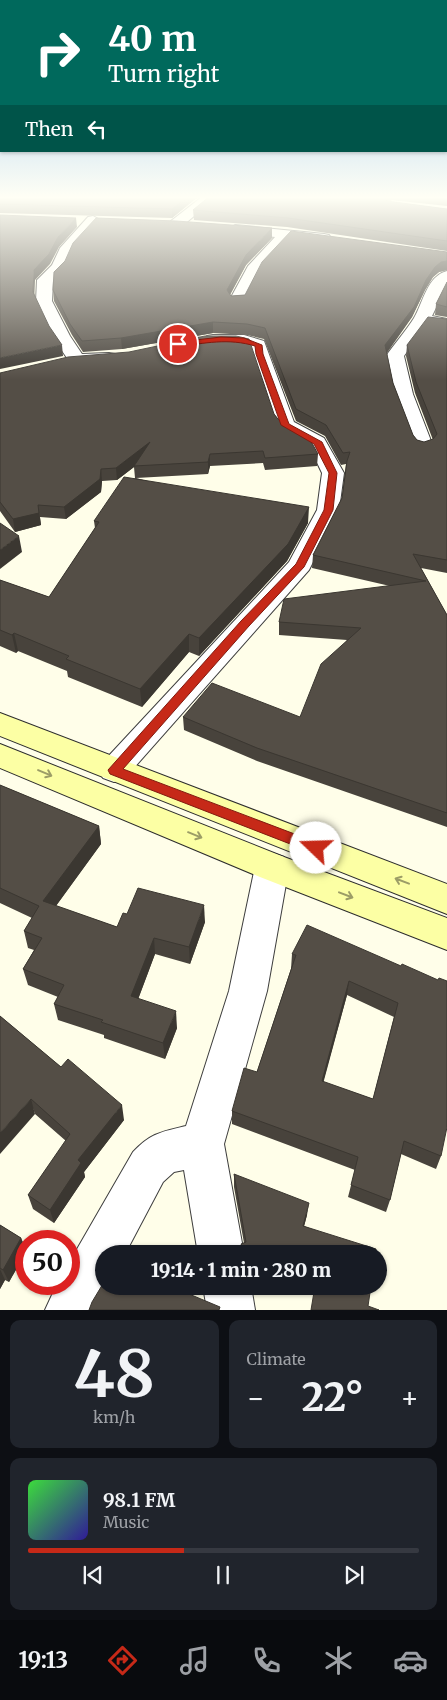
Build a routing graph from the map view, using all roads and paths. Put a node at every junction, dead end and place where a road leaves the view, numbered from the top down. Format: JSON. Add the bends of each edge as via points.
{"nodes":[{"id":1,"x":63,"y":257,"type":"edge"},
{"id":2,"x":264,"y":257,"type":"edge"},
{"id":3,"x":447,"y":276,"type":"edge"},
{"id":4,"x":237,"y":301,"type":"edge"},
{"id":5,"x":422,"y":319,"type":"junction"},
{"id":6,"x":447,"y":324,"type":"edge"},
{"id":7,"x":192,"y":342,"type":"edge"},
{"id":8,"x":127,"y":356,"type":"edge"},
{"id":9,"x":77,"y":360,"type":"junction"},
{"id":10,"x":58,"y":364,"type":"edge"},
{"id":11,"x":423,"y":446,"type":"edge"},
{"id":12,"x":0,"y":724,"type":"edge"},
{"id":13,"x":0,"y":755,"type":"edge"},
{"id":14,"x":114,"y":770,"type":"junction"},
{"id":15,"x":272,"y":867,"type":"junction"},
{"id":16,"x":447,"y":899,"type":"edge"},
{"id":17,"x":447,"y":934,"type":"edge"},
{"id":18,"x":202,"y":1144,"type":"junction"},
{"id":19,"x":219,"y":1245,"type":"edge"},
{"id":20,"x":228,"y":1295,"type":"edge"},
{"id":21,"x":69,"y":1310,"type":"edge"},
{"id":22,"x":231,"y":1310,"type":"edge"}],
"edges":[{"from":1,"to":9,"type":"street","via":[[59,267],[44,280],[44,301]]},
{"from":2,"to":4,"type":"street","via":[[253,268]]},
{"from":3,"to":5,"type":"street","via":[[437,286]]},
{"from":5,"to":6,"type":"street"},
{"from":5,"to":11,"type":"street","via":[[395,356],[403,394]]},
{"from":7,"to":14,"type":"street","via":[[244,340],[258,345],[285,425],[317,442],[333,473],[328,510],[300,565]]},
{"from":8,"to":9,"type":"street"},
{"from":9,"to":10,"type":"street"},
{"from":12,"to":14,"type":"main road"},
{"from":13,"to":15,"type":"main road","one_way":true},
{"from":16,"to":14,"type":"main road","one_way":true},
{"from":15,"to":17,"type":"main road","one_way":true},
{"from":15,"to":18,"type":"street","via":[[248,991]]},
{"from":18,"to":19,"type":"street"},
{"from":18,"to":21,"type":"street","via":[[162,1153],[148,1167]]},
{"from":20,"to":22,"type":"street"}]}
